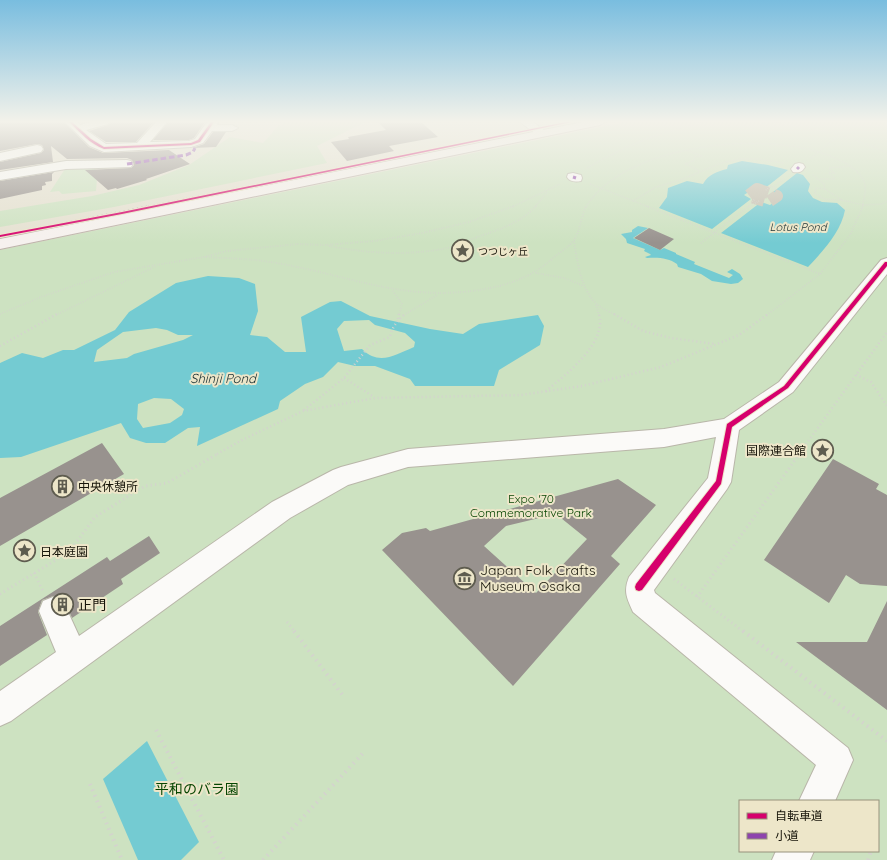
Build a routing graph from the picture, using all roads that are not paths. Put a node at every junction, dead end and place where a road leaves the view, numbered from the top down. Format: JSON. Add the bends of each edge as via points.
{"nodes":[{"id":1,"x":84,"y":162,"type":"edge"},
{"id":2,"x":403,"y":162,"type":"edge"},
{"id":3,"x":81,"y":164,"type":"junction"},
{"id":4,"x":127,"y":164,"type":"dead end"},
{"id":5,"x":0,"y":176,"type":"edge"},
{"id":6,"x":0,"y":244,"type":"edge"},
{"id":7,"x":887,"y":263,"type":"edge"},
{"id":8,"x":729,"y":426,"type":"junction"},
{"id":9,"x":53,"y":611,"type":"dead end"},
{"id":10,"x":73,"y":658,"type":"junction"},
{"id":11,"x":0,"y":710,"type":"edge"},
{"id":12,"x":817,"y":800,"type":"edge"}],
"edges":[{"from":1,"to":3,"type":"street"},
{"from":2,"to":6,"type":"main road"},
{"from":3,"to":4,"type":"street"},
{"from":3,"to":5,"type":"street"},
{"from":7,"to":8,"type":"street","via":[[786,388]]},
{"from":8,"to":10,"type":"street","via":[[664,438],[408,458],[341,477],[281,510]]},
{"from":8,"to":12,"type":"street","via":[[719,482],[647,577],[643,602],[836,760]]},
{"from":9,"to":10,"type":"street"},
{"from":10,"to":11,"type":"street"}]}
